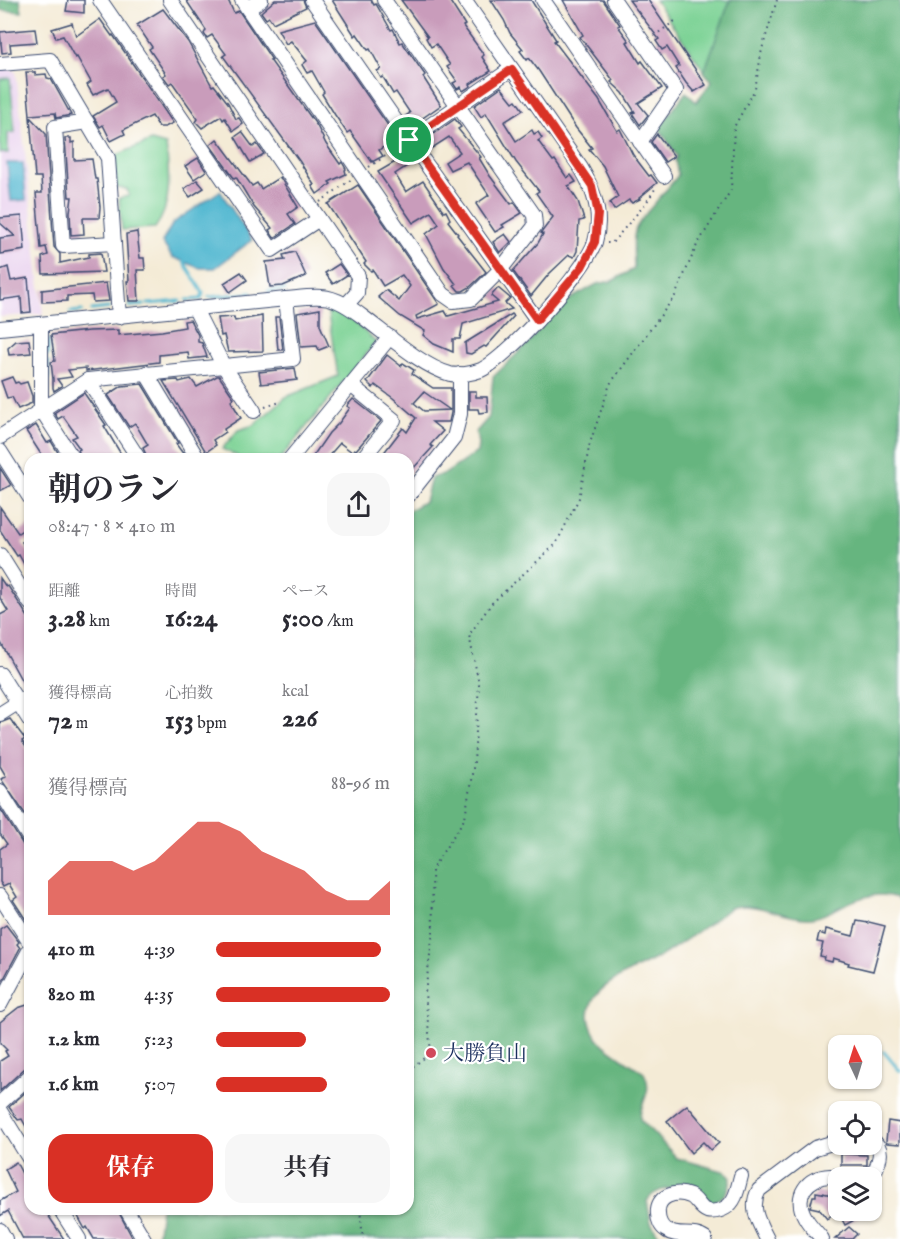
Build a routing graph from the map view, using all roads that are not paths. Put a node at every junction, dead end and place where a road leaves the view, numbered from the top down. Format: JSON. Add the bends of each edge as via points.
{"nodes":[{"id":1,"x":100,"y":0,"type":"edge"},
{"id":2,"x":170,"y":0,"type":"edge"},
{"id":3,"x":261,"y":0,"type":"edge"},
{"id":4,"x":312,"y":0,"type":"edge"},
{"id":5,"x":384,"y":0,"type":"edge"},
{"id":6,"x":465,"y":0,"type":"edge"},
{"id":7,"x":543,"y":0,"type":"edge"},
{"id":8,"x":614,"y":0,"type":"edge"},
{"id":9,"x":245,"y":4,"type":"edge"},
{"id":10,"x":0,"y":64,"type":"edge"},
{"id":11,"x":512,"y":69,"type":"junction"},
{"id":12,"x":459,"y":107,"type":"junction"},
{"id":13,"x":87,"y":122,"type":"junction"},
{"id":14,"x":409,"y":140,"type":"junction"},
{"id":15,"x":640,"y":141,"type":"junction"},
{"id":16,"x":664,"y":176,"type":"road end"},
{"id":17,"x":319,"y":219,"type":"junction"},
{"id":18,"x":114,"y":243,"type":"junction"},
{"id":19,"x":501,"y":269,"type":"junction"},
{"id":20,"x":286,"y":299,"type":"junction"},
{"id":21,"x":346,"y":305,"type":"junction"},
{"id":22,"x":195,"y":309,"type":"junction"},
{"id":23,"x":119,"y":317,"type":"junction"},
{"id":24,"x":537,"y":320,"type":"junction"},
{"id":25,"x":41,"y":324,"type":"junction"},
{"id":26,"x":0,"y":328,"type":"edge"},
{"id":27,"x":390,"y":337,"type":"junction"},
{"id":28,"x":223,"y":365,"type":"junction"},
{"id":29,"x":146,"y":373,"type":"junction"},
{"id":30,"x":460,"y":374,"type":"junction"},
{"id":31,"x":88,"y":380,"type":"junction"},
{"id":32,"x":351,"y":385,"type":"junction"},
{"id":33,"x":41,"y":410,"type":"junction"},
{"id":34,"x":254,"y":411,"type":"road end"},
{"id":35,"x":0,"y":437,"type":"edge"},
{"id":36,"x":0,"y":451,"type":"edge"},
{"id":37,"x":69,"y":453,"type":"edge"},
{"id":38,"x":135,"y":453,"type":"edge"},
{"id":39,"x":194,"y":453,"type":"edge"},
{"id":40,"x":295,"y":453,"type":"edge"},
{"id":41,"x":367,"y":453,"type":"edge"},
{"id":42,"x":414,"y":488,"type":"edge"},
{"id":43,"x":24,"y":489,"type":"edge"},
{"id":44,"x":0,"y":555,"type":"edge"},
{"id":45,"x":24,"y":593,"type":"edge"},
{"id":46,"x":0,"y":674,"type":"edge"},
{"id":47,"x":24,"y":699,"type":"edge"},
{"id":48,"x":0,"y":714,"type":"edge"},
{"id":49,"x":0,"y":791,"type":"edge"},
{"id":50,"x":24,"y":829,"type":"edge"},
{"id":51,"x":0,"y":896,"type":"edge"},
{"id":52,"x":24,"y":934,"type":"edge"},
{"id":53,"x":24,"y":960,"type":"edge"},
{"id":54,"x":1,"y":1002,"type":"edge"},
{"id":55,"x":24,"y":1081,"type":"edge"},
{"id":56,"x":0,"y":1103,"type":"edge"},
{"id":57,"x":0,"y":1111,"type":"edge"},
{"id":58,"x":828,"y":1144,"type":"edge"},
{"id":59,"x":24,"y":1150,"type":"edge"},
{"id":60,"x":879,"y":1155,"type":"edge"},
{"id":61,"x":741,"y":1176,"type":"dead end"},
{"id":62,"x":64,"y":1215,"type":"edge"},
{"id":63,"x":130,"y":1215,"type":"edge"},
{"id":64,"x":0,"y":1230,"type":"edge"},
{"id":65,"x":5,"y":1239,"type":"edge"},
{"id":66,"x":79,"y":1239,"type":"edge"},
{"id":67,"x":144,"y":1239,"type":"edge"},
{"id":68,"x":705,"y":1239,"type":"edge"},
{"id":69,"x":767,"y":1239,"type":"edge"},
{"id":70,"x":822,"y":1239,"type":"edge"}],
"edges":[{"from":1,"to":17,"type":"street","via":[[272,250]]},
{"from":2,"to":17,"type":"street"},
{"from":3,"to":9,"type":"street"},
{"from":4,"to":14,"type":"street"},
{"from":5,"to":12,"type":"street"},
{"from":6,"to":11,"type":"street"},
{"from":7,"to":15,"type":"street"},
{"from":8,"to":15,"type":"street","via":[[676,90]]},
{"from":9,"to":19,"type":"street","via":[[443,294],[453,301],[471,299]]},
{"from":10,"to":13,"type":"street","via":[[50,60]]},
{"from":11,"to":12,"type":"street"},
{"from":11,"to":24,"type":"street","via":[[592,186],[598,214],[595,242],[582,267]]},
{"from":12,"to":14,"type":"street"},
{"from":12,"to":19,"type":"street","via":[[534,215],[535,226]]},
{"from":13,"to":18,"type":"street","via":[[108,158]]},
{"from":13,"to":18,"type":"street","via":[[55,127],[63,246]]},
{"from":14,"to":19,"type":"street"},
{"from":15,"to":16,"type":"street"},
{"from":17,"to":21,"type":"street","via":[[358,276],[357,293]]},
{"from":18,"to":23,"type":"street"},
{"from":19,"to":24,"type":"street"},
{"from":20,"to":21,"type":"street","via":[[324,297]]},
{"from":20,"to":22,"type":"street"},
{"from":20,"to":28,"type":"street","via":[[293,359]]},
{"from":21,"to":27,"type":"street"},
{"from":22,"to":23,"type":"street"},
{"from":22,"to":28,"type":"street"},
{"from":23,"to":25,"type":"street"},
{"from":24,"to":30,"type":"street","via":[[502,356],[481,370]]},
{"from":25,"to":26,"type":"street"},
{"from":25,"to":33,"type":"street"},
{"from":27,"to":30,"type":"street","via":[[429,365]]},
{"from":27,"to":32,"type":"street"},
{"from":28,"to":29,"type":"street"},
{"from":28,"to":34,"type":"street"},
{"from":29,"to":31,"type":"street"},
{"from":29,"to":39,"type":"street"},
{"from":30,"to":42,"type":"street","via":[[460,414],[454,438]]},
{"from":31,"to":33,"type":"street"},
{"from":31,"to":38,"type":"street"},
{"from":32,"to":40,"type":"street"},
{"from":32,"to":41,"type":"street","via":[[394,420]]},
{"from":33,"to":35,"type":"street"},
{"from":33,"to":37,"type":"street"},
{"from":36,"to":43,"type":"street"},
{"from":44,"to":45,"type":"street"},
{"from":46,"to":47,"type":"street"},
{"from":47,"to":48,"type":"street"},
{"from":49,"to":50,"type":"street"},
{"from":51,"to":52,"type":"street"},
{"from":53,"to":54,"type":"street"},
{"from":55,"to":56,"type":"street"},
{"from":57,"to":59,"type":"street"},
{"from":58,"to":69,"type":"street","via":[[815,1148],[759,1190],[754,1199],[755,1210]]},
{"from":60,"to":70,"type":"street","via":[[875,1171],[865,1177],[828,1175],[812,1180],[803,1189],[800,1205]]},
{"from":61,"to":68,"type":"street","via":[[734,1200],[716,1212],[705,1210],[692,1197],[677,1193],[666,1195],[661,1201],[657,1211],[666,1231],[699,1234]]},
{"from":62,"to":66,"type":"street"},
{"from":63,"to":67,"type":"street"},
{"from":64,"to":65,"type":"street"}]}
